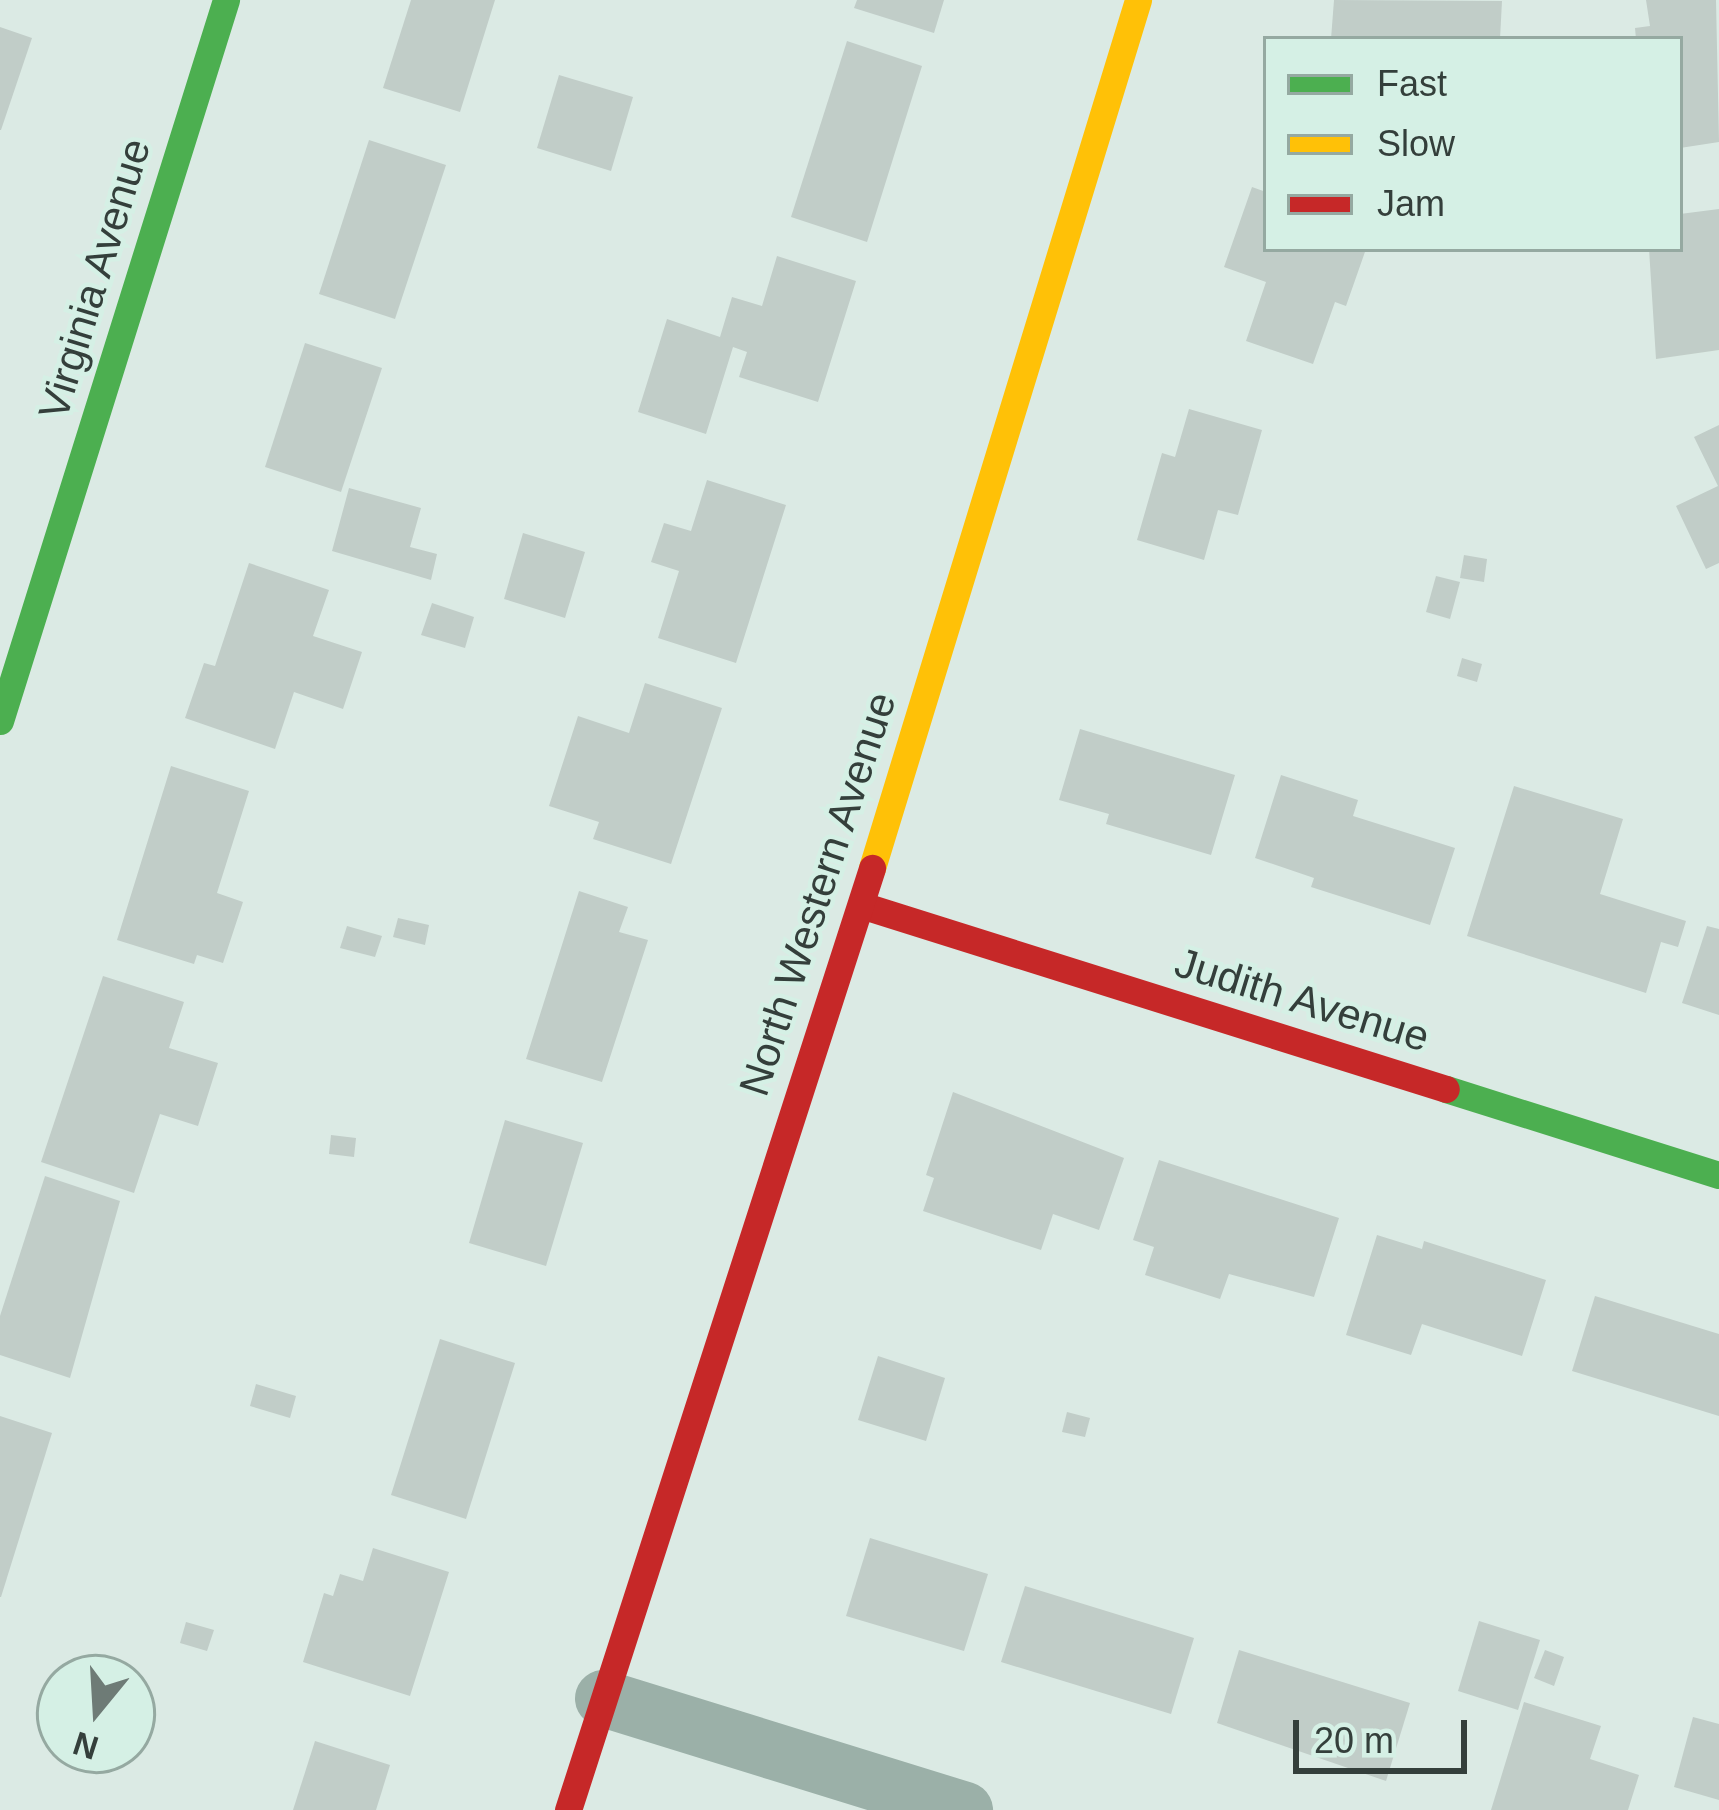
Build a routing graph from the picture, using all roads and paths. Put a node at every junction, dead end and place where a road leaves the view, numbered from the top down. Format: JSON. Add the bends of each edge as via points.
{"nodes":[{"id":1,"x":226,"y":0,"type":"edge"},
{"id":2,"x":1138,"y":0,"type":"edge"},
{"id":3,"x":0,"y":721,"type":"edge"},
{"id":4,"x":861,"y":905,"type":"junction"},
{"id":5,"x":1719,"y":1175,"type":"edge"},
{"id":6,"x":603,"y":1699,"type":"junction"},
{"id":7,"x":568,"y":1810,"type":"edge"},
{"id":8,"x":964,"y":1810,"type":"edge"}],
"edges":[{"from":1,"to":3,"type":"street","name":"Virginia Avenue"},
{"from":2,"to":4,"type":"street","name":"North Western Avenue"},
{"from":4,"to":5,"type":"street","name":"Judith Avenue"},
{"from":4,"to":6,"type":"street","name":"North Western Avenue"},
{"from":6,"to":7,"type":"street","name":"North Western Avenue"},
{"from":6,"to":8,"type":"street"}]}
